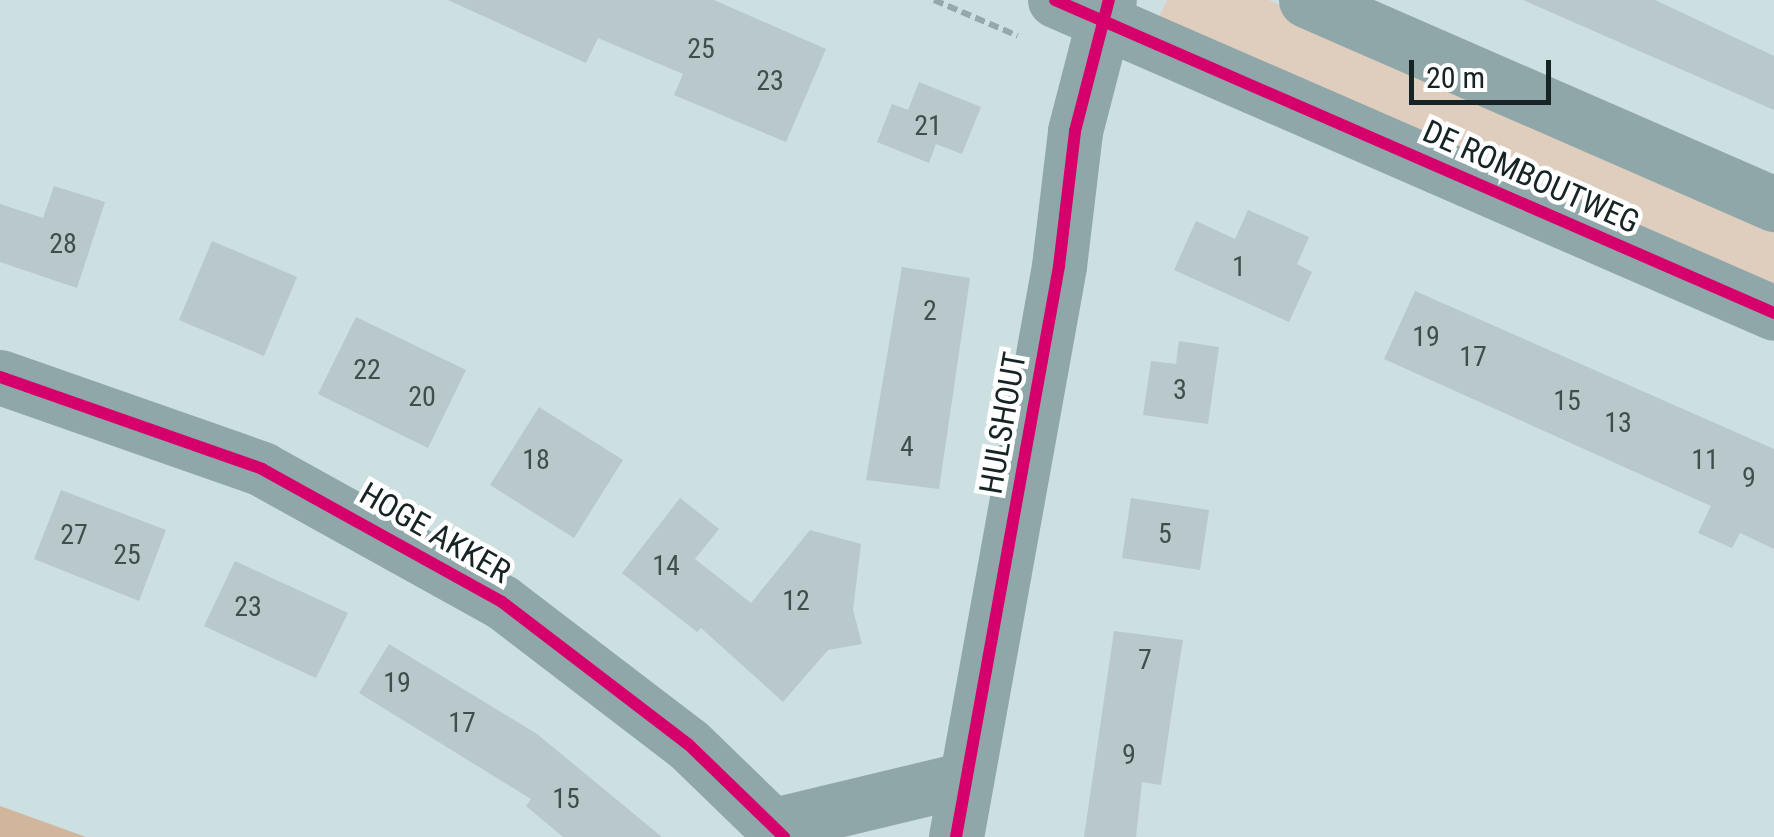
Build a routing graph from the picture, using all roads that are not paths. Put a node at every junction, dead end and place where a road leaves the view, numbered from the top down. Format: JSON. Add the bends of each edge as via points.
{"nodes":[{"id":1,"x":1306,"y":0,"type":"edge"},
{"id":2,"x":1073,"y":15,"type":"edge"},
{"id":3,"x":1774,"y":204,"type":"edge"},
{"id":4,"x":1774,"y":313,"type":"edge"},
{"id":5,"x":0,"y":377,"type":"edge"},
{"id":6,"x":965,"y":779,"type":"junction"},
{"id":7,"x":779,"y":831,"type":"edge"},
{"id":8,"x":956,"y":837,"type":"edge"}],
"edges":[{"from":1,"to":3,"type":"street"},
{"from":2,"to":4,"type":"street","name":"DE ROMBOUTWEG"},
{"from":2,"to":6,"type":"street","name":"HULSHOUT","via":[[1075,131],[1060,266]]},
{"from":5,"to":7,"type":"street","name":"HOGE AKKER","via":[[262,469],[470,584],[688,744]]},
{"from":6,"to":7,"type":"street"},
{"from":6,"to":8,"type":"street","name":"HULSHOUT"}]}
